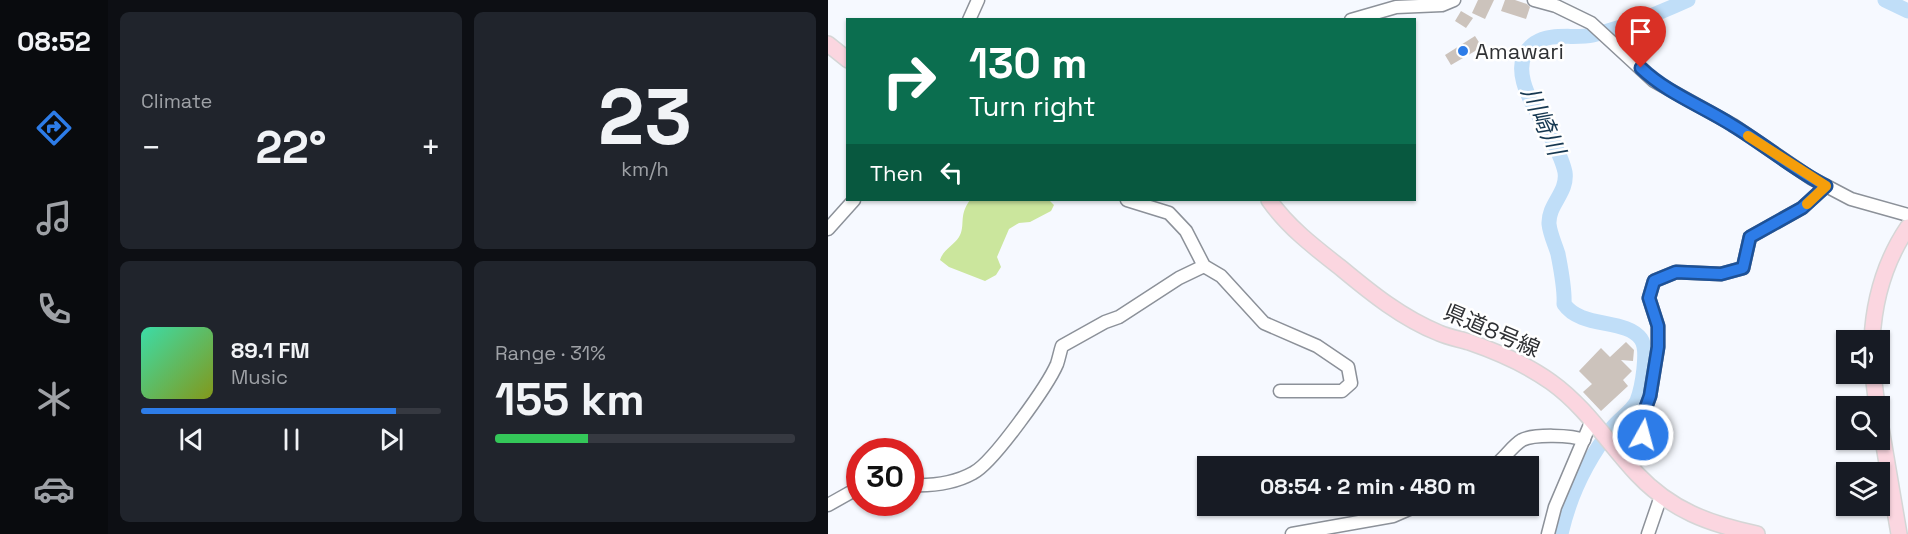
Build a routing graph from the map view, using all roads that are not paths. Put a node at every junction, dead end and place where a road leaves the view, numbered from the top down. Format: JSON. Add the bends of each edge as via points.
{"nodes":[{"id":1,"x":978,"y":0,"type":"edge"},
{"id":2,"x":1454,"y":0,"type":"edge"},
{"id":3,"x":1534,"y":0,"type":"edge"},
{"id":4,"x":970,"y":18,"type":"edge"},
{"id":5,"x":1359,"y":18,"type":"edge"},
{"id":6,"x":828,"y":44,"type":"edge"},
{"id":7,"x":846,"y":58,"type":"edge"},
{"id":8,"x":1826,"y":186,"type":"junction"},
{"id":9,"x":853,"y":201,"type":"edge"},
{"id":10,"x":1130,"y":201,"type":"edge"},
{"id":11,"x":1270,"y":201,"type":"edge"},
{"id":12,"x":1908,"y":215,"type":"edge"},
{"id":13,"x":1908,"y":227,"type":"edge"},
{"id":14,"x":828,"y":229,"type":"edge"},
{"id":15,"x":1204,"y":266,"type":"junction"},
{"id":16,"x":1873,"y":330,"type":"edge"},
{"id":17,"x":1280,"y":391,"type":"dead end"},
{"id":18,"x":1596,"y":424,"type":"junction"},
{"id":19,"x":1584,"y":440,"type":"junction"},
{"id":20,"x":1885,"y":450,"type":"edge"},
{"id":21,"x":1505,"y":456,"type":"edge"},
{"id":22,"x":1625,"y":460,"type":"junction"},
{"id":23,"x":924,"y":486,"type":"edge"},
{"id":24,"x":846,"y":495,"type":"edge"},
{"id":25,"x":1661,"y":496,"type":"junction"},
{"id":26,"x":828,"y":505,"type":"edge"},
{"id":27,"x":1393,"y":516,"type":"edge"},
{"id":28,"x":1292,"y":534,"type":"edge"},
{"id":29,"x":1548,"y":534,"type":"edge"},
{"id":30,"x":1648,"y":534,"type":"edge"},
{"id":31,"x":1757,"y":534,"type":"edge"},
{"id":32,"x":1899,"y":534,"type":"edge"}],
"edges":[{"from":1,"to":4,"type":"street"},
{"from":2,"to":5,"type":"street","via":[[1442,5],[1396,7]]},
{"from":3,"to":8,"type":"street","via":[[1591,23],[1654,81],[1733,125]]},
{"from":6,"to":7,"type":"main road"},
{"from":8,"to":12,"type":"street","via":[[1851,199]]},
{"from":8,"to":22,"type":"street","via":[[1802,208],[1750,237],[1743,268],[1721,274],[1676,272],[1654,281],[1649,298],[1658,326],[1658,347],[1642,418],[1643,435]]},
{"from":9,"to":14,"type":"street"},
{"from":10,"to":15,"type":"street","via":[[1169,213],[1186,231]]},
{"from":11,"to":18,"type":"main road","name":"県道8号線","via":[[1304,239],[1402,314],[1440,334],[1503,354],[1533,370],[1575,402]]},
{"from":13,"to":16,"type":"main road","via":[[1884,278]]},
{"from":15,"to":17,"type":"street","via":[[1221,276],[1264,323],[1317,346],[1348,367],[1351,383],[1342,391]]},
{"from":15,"to":23,"type":"street","via":[[1062,346],[1057,364],[1037,397],[990,460],[974,473]]},
{"from":18,"to":19,"type":"street"},
{"from":18,"to":22,"type":"main road","name":"県道8号線"},
{"from":19,"to":21,"type":"street","via":[[1542,436],[1523,440]]},
{"from":19,"to":29,"type":"street","via":[[1555,507]]},
{"from":20,"to":32,"type":"main road"},
{"from":22,"to":25,"type":"main road","name":"県道8号線"},
{"from":24,"to":26,"type":"street"},
{"from":25,"to":30,"type":"street"},
{"from":25,"to":31,"type":"main road","name":"県道8号線","via":[[1697,518]]},
{"from":27,"to":28,"type":"street"}]}
